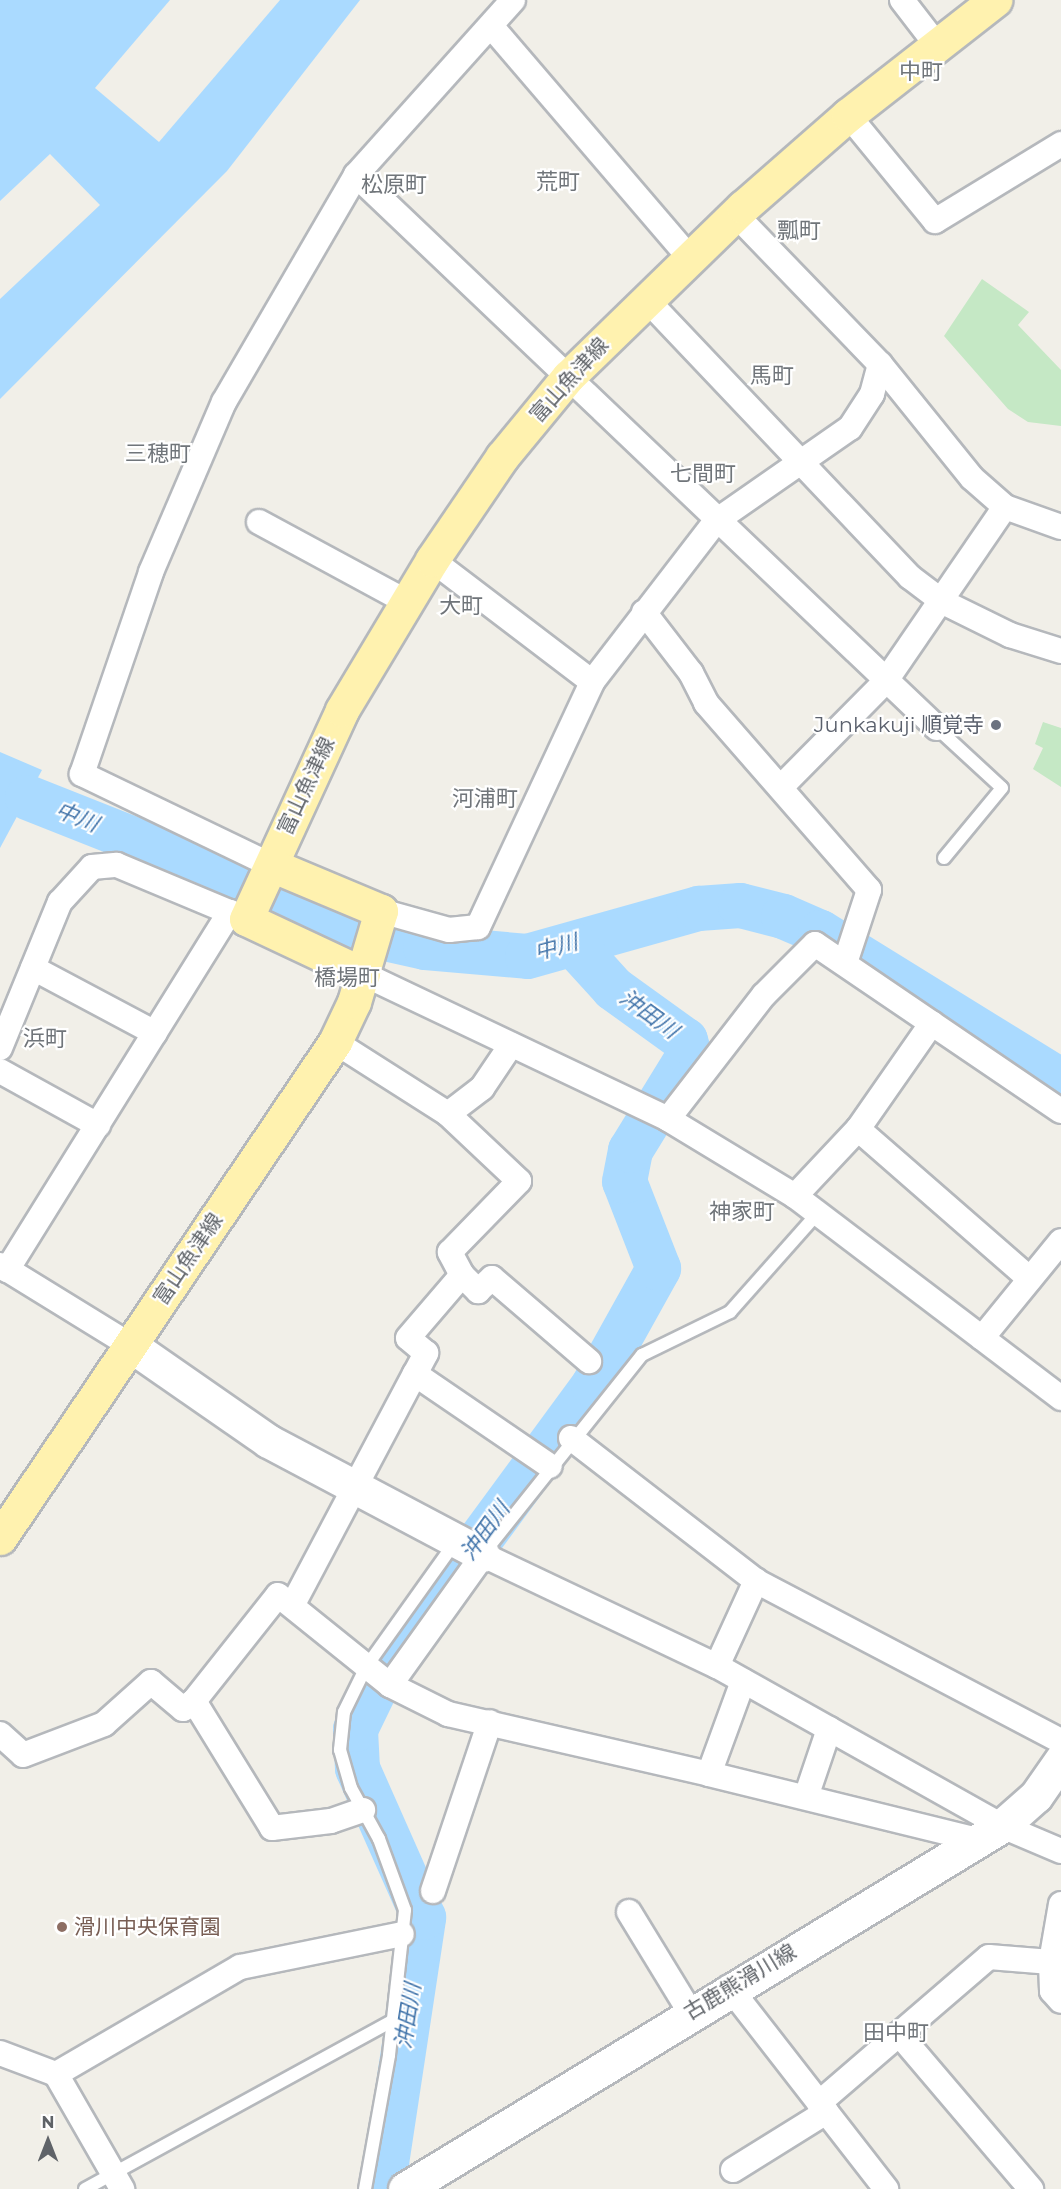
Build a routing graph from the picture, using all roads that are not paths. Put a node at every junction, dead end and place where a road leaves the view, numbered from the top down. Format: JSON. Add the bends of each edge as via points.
{"nodes":[{"id":1,"x":513,"y":0,"type":"edge"},
{"id":2,"x":902,"y":0,"type":"edge"},
{"id":3,"x":995,"y":0,"type":"edge"},
{"id":4,"x":491,"y":26,"type":"junction"},
{"id":5,"x":936,"y":44,"type":"junction"},
{"id":6,"x":848,"y":115,"type":"junction"},
{"id":7,"x":1061,"y":144,"type":"edge"},
{"id":8,"x":356,"y":175,"type":"junction"},
{"id":9,"x":735,"y":214,"type":"junction"},
{"id":10,"x":690,"y":258,"type":"junction"},
{"id":11,"x":647,"y":300,"type":"junction"},
{"id":12,"x":880,"y":364,"type":"junction"},
{"id":13,"x":568,"y":377,"type":"junction"},
{"id":14,"x":795,"y":461,"type":"junction"},
{"id":15,"x":1005,"y":507,"type":"junction"},
{"id":16,"x":716,"y":521,"type":"junction"},
{"id":17,"x":259,"y":522,"type":"dead end"},
{"id":18,"x":1061,"y":527,"type":"edge"},
{"id":19,"x":432,"y":561,"type":"junction"},
{"id":20,"x":407,"y":602,"type":"junction"},
{"id":21,"x":943,"y":602,"type":"junction"},
{"id":22,"x":644,"y":612,"type":"junction"},
{"id":23,"x":1061,"y":651,"type":"edge"},
{"id":24,"x":592,"y":682,"type":"junction"},
{"id":25,"x":885,"y":682,"type":"junction"},
{"id":26,"x":937,"y":728,"type":"joint"},
{"id":27,"x":783,"y":785,"type":"junction"},
{"id":28,"x":944,"y":858,"type":"dead end"},
{"id":29,"x":271,"y":865,"type":"junction"},
{"id":30,"x":381,"y":911,"type":"junction"},
{"id":31,"x":238,"y":916,"type":"junction"},
{"id":32,"x":845,"y":963,"type":"junction"},
{"id":33,"x":33,"y":968,"type":"junction"},
{"id":34,"x":363,"y":974,"type":"junction"},
{"id":35,"x":932,"y":1023,"type":"junction"},
{"id":36,"x":155,"y":1033,"type":"junction"},
{"id":37,"x":335,"y":1042,"type":"junction"},
{"id":38,"x":511,"y":1045,"type":"junction"},
{"id":39,"x":0,"y":1048,"type":"edge"},
{"id":40,"x":0,"y":1071,"type":"edge"},
{"id":41,"x":1061,"y":1111,"type":"edge"},
{"id":42,"x":448,"y":1114,"type":"junction"},
{"id":43,"x":668,"y":1119,"type":"junction"},
{"id":44,"x":98,"y":1125,"type":"junction"},
{"id":45,"x":858,"y":1129,"type":"junction"},
{"id":46,"x":795,"y":1196,"type":"junction"},
{"id":47,"x":818,"y":1213,"type":"junction"},
{"id":48,"x":1061,"y":1241,"type":"edge"},
{"id":49,"x":4,"y":1268,"type":"edge"},
{"id":50,"x":462,"y":1275,"type":"junction"},
{"id":51,"x":1030,"y":1279,"type":"junction"},
{"id":52,"x":982,"y":1338,"type":"junction"},
{"id":53,"x":130,"y":1345,"type":"junction"},
{"id":54,"x":589,"y":1361,"type":"dead end"},
{"id":55,"x":415,"y":1374,"type":"junction"},
{"id":56,"x":1061,"y":1398,"type":"edge"},
{"id":57,"x":571,"y":1438,"type":"junction"},
{"id":58,"x":550,"y":1466,"type":"junction"},
{"id":59,"x":352,"y":1484,"type":"junction"},
{"id":60,"x":0,"y":1538,"type":"edge"},
{"id":61,"x":470,"y":1548,"type":"junction"},
{"id":62,"x":756,"y":1581,"type":"junction"},
{"id":63,"x":293,"y":1604,"type":"junction"},
{"id":64,"x":717,"y":1666,"type":"junction"},
{"id":65,"x":366,"y":1667,"type":"junction"},
{"id":66,"x":743,"y":1681,"type":"junction"},
{"id":67,"x":390,"y":1685,"type":"junction"},
{"id":68,"x":194,"y":1701,"type":"junction"},
{"id":69,"x":490,"y":1722,"type":"junction"},
{"id":70,"x":829,"y":1729,"type":"junction"},
{"id":71,"x":0,"y":1734,"type":"edge"},
{"id":72,"x":1061,"y":1741,"type":"edge"},
{"id":73,"x":1061,"y":1760,"type":"edge"},
{"id":74,"x":709,"y":1774,"type":"junction"},
{"id":75,"x":806,"y":1797,"type":"junction"},
{"id":76,"x":363,"y":1810,"type":"junction"},
{"id":77,"x":990,"y":1833,"type":"junction"},
{"id":78,"x":1061,"y":1851,"type":"edge"},
{"id":79,"x":433,"y":1891,"type":"dead end"},
{"id":80,"x":1061,"y":1905,"type":"edge"},
{"id":81,"x":629,"y":1912,"type":"dead end"},
{"id":82,"x":402,"y":1934,"type":"junction"},
{"id":83,"x":1051,"y":1962,"type":"junction"},
{"id":84,"x":729,"y":1987,"type":"junction"},
{"id":85,"x":1061,"y":2001,"type":"edge"},
{"id":86,"x":690,"y":2012,"type":"junction"},
{"id":87,"x":393,"y":2021,"type":"junction"},
{"id":88,"x":899,"y":2034,"type":"junction"},
{"id":89,"x":0,"y":2053,"type":"edge"},
{"id":90,"x":56,"y":2074,"type":"junction"},
{"id":91,"x":823,"y":2108,"type":"junction"},
{"id":92,"x":734,"y":2170,"type":"dead end"},
{"id":93,"x":118,"y":2181,"type":"edge"},
{"id":94,"x":406,"y":2188,"type":"edge"},
{"id":95,"x":85,"y":2189,"type":"edge"},
{"id":96,"x":365,"y":2189,"type":"edge"},
{"id":97,"x":886,"y":2189,"type":"edge"},
{"id":98,"x":1031,"y":2189,"type":"edge"}],
"edges":[{"from":1,"to":4,"type":"street"},
{"from":2,"to":5,"type":"street"},
{"from":3,"to":5,"type":"main road","name":"富山魚津線"},
{"from":4,"to":8,"type":"street"},
{"from":4,"to":10,"type":"street"},
{"from":5,"to":6,"type":"main road","name":"富山魚津線"},
{"from":6,"to":7,"type":"street","via":[[935,221]]},
{"from":6,"to":9,"type":"main road","name":"富山魚津線"},
{"from":8,"to":13,"type":"street"},
{"from":8,"to":29,"type":"street","via":[[224,402],[152,572],[82,774]]},
{"from":9,"to":10,"type":"main road","name":"富山魚津線"},
{"from":9,"to":12,"type":"street"},
{"from":10,"to":11,"type":"main road","name":"富山魚津線"},
{"from":11,"to":13,"type":"main road","name":"富山魚津線"},
{"from":11,"to":14,"type":"street"},
{"from":12,"to":14,"type":"street","via":[[872,394],[850,428],[821,453]]},
{"from":12,"to":15,"type":"street","via":[[972,478]]},
{"from":13,"to":16,"type":"street"},
{"from":13,"to":19,"type":"main road","name":"富山魚津線","via":[[502,457]]},
{"from":14,"to":16,"type":"street"},
{"from":14,"to":21,"type":"street","via":[[910,577]]},
{"from":15,"to":18,"type":"street"},
{"from":15,"to":21,"type":"street"},
{"from":16,"to":22,"type":"street"},
{"from":16,"to":25,"type":"street"},
{"from":17,"to":20,"type":"street"},
{"from":19,"to":20,"type":"main road","name":"富山魚津線"},
{"from":19,"to":24,"type":"street"},
{"from":20,"to":29,"type":"main road","name":"富山魚津線","via":[[342,710]]},
{"from":21,"to":23,"type":"street","via":[[1010,635]]},
{"from":21,"to":25,"type":"street"},
{"from":22,"to":24,"type":"street"},
{"from":22,"to":27,"type":"street","via":[[691,673],[706,703]]},
{"from":24,"to":30,"type":"street","via":[[478,927],[449,930]]},
{"from":25,"to":26,"type":"street"},
{"from":25,"to":27,"type":"street"},
{"from":26,"to":28,"type":"lane","via":[[1002,788]]},
{"from":27,"to":32,"type":"street","via":[[870,890]]},
{"from":29,"to":30,"type":"main road"},
{"from":29,"to":31,"type":"main road","name":"富山魚津線"},
{"from":30,"to":34,"type":"main road","name":"富山魚津線"},
{"from":31,"to":33,"type":"street","via":[[117,865],[92,867],[60,902]]},
{"from":31,"to":34,"type":"main road"},
{"from":31,"to":36,"type":"street"},
{"from":32,"to":35,"type":"street"},
{"from":32,"to":43,"type":"street","via":[[815,944],[764,995]]},
{"from":33,"to":36,"type":"street"},
{"from":33,"to":39,"type":"street"},
{"from":34,"to":37,"type":"main road","name":"富山魚津線"},
{"from":34,"to":38,"type":"street"},
{"from":35,"to":41,"type":"street"},
{"from":35,"to":45,"type":"street"},
{"from":36,"to":44,"type":"street"},
{"from":37,"to":42,"type":"street"},
{"from":37,"to":53,"type":"main road","name":"富山魚津線"},
{"from":38,"to":42,"type":"street","via":[[482,1088]]},
{"from":38,"to":43,"type":"street"},
{"from":40,"to":44,"type":"street"},
{"from":42,"to":50,"type":"street","via":[[519,1180],[450,1252]]},
{"from":43,"to":46,"type":"street"},
{"from":44,"to":49,"type":"street"},
{"from":45,"to":46,"type":"street"},
{"from":45,"to":51,"type":"street"},
{"from":46,"to":47,"type":"street"},
{"from":47,"to":52,"type":"street"},
{"from":47,"to":57,"type":"lane","via":[[730,1312],[642,1354]]},
{"from":48,"to":51,"type":"street"},
{"from":49,"to":53,"type":"street"},
{"from":50,"to":54,"type":"street","via":[[478,1291],[492,1278]]},
{"from":50,"to":55,"type":"street","via":[[408,1338],[426,1353]]},
{"from":51,"to":52,"type":"street"},
{"from":52,"to":56,"type":"street"},
{"from":53,"to":59,"type":"main road","via":[[268,1440]]},
{"from":53,"to":60,"type":"main road","name":"富山魚津線"},
{"from":55,"to":58,"type":"street"},
{"from":55,"to":59,"type":"street"},
{"from":57,"to":58,"type":"lane"},
{"from":57,"to":62,"type":"street"},
{"from":58,"to":61,"type":"lane"},
{"from":59,"to":61,"type":"main road"},
{"from":59,"to":63,"type":"street"},
{"from":61,"to":64,"type":"street"},
{"from":61,"to":65,"type":"lane"},
{"from":61,"to":67,"type":"street"},
{"from":62,"to":64,"type":"street"},
{"from":62,"to":72,"type":"street"},
{"from":63,"to":65,"type":"street"},
{"from":63,"to":68,"type":"street","via":[[278,1595]]},
{"from":64,"to":66,"type":"street"},
{"from":65,"to":67,"type":"street"},
{"from":65,"to":76,"type":"lane","via":[[344,1712],[340,1750]]},
{"from":66,"to":70,"type":"street"},
{"from":66,"to":74,"type":"street"},
{"from":67,"to":69,"type":"street","via":[[448,1714]]},
{"from":68,"to":71,"type":"street","via":[[183,1709],[151,1682],[104,1724],[23,1755]]},
{"from":68,"to":76,"type":"street","via":[[272,1828],[331,1821]]},
{"from":69,"to":74,"type":"street"},
{"from":69,"to":79,"type":"street"},
{"from":70,"to":75,"type":"street"},
{"from":70,"to":77,"type":"street"},
{"from":73,"to":77,"type":"main road","name":"古鹿熊滑川線","via":[[1036,1796]]},
{"from":74,"to":75,"type":"street"},
{"from":75,"to":77,"type":"street"},
{"from":76,"to":82,"type":"lane","via":[[405,1910]]},
{"from":77,"to":78,"type":"street"},
{"from":77,"to":84,"type":"main road","name":"古鹿熊滑川線"},
{"from":80,"to":83,"type":"street"},
{"from":81,"to":86,"type":"street"},
{"from":82,"to":87,"type":"lane"},
{"from":82,"to":90,"type":"street","via":[[240,1967]]},
{"from":83,"to":85,"type":"street","via":[[1052,1991]]},
{"from":83,"to":88,"type":"street","via":[[989,1957]]},
{"from":84,"to":86,"type":"main road","name":"古鹿熊滑川線"},
{"from":84,"to":91,"type":"street"},
{"from":86,"to":94,"type":"main road","name":"古鹿熊滑川線"},
{"from":87,"to":93,"type":"lane"},
{"from":87,"to":96,"type":"lane"},
{"from":88,"to":91,"type":"street"},
{"from":88,"to":98,"type":"street"},
{"from":89,"to":90,"type":"street"},
{"from":90,"to":93,"type":"street"},
{"from":91,"to":92,"type":"street"},
{"from":91,"to":97,"type":"street"},
{"from":93,"to":95,"type":"lane"}]}
